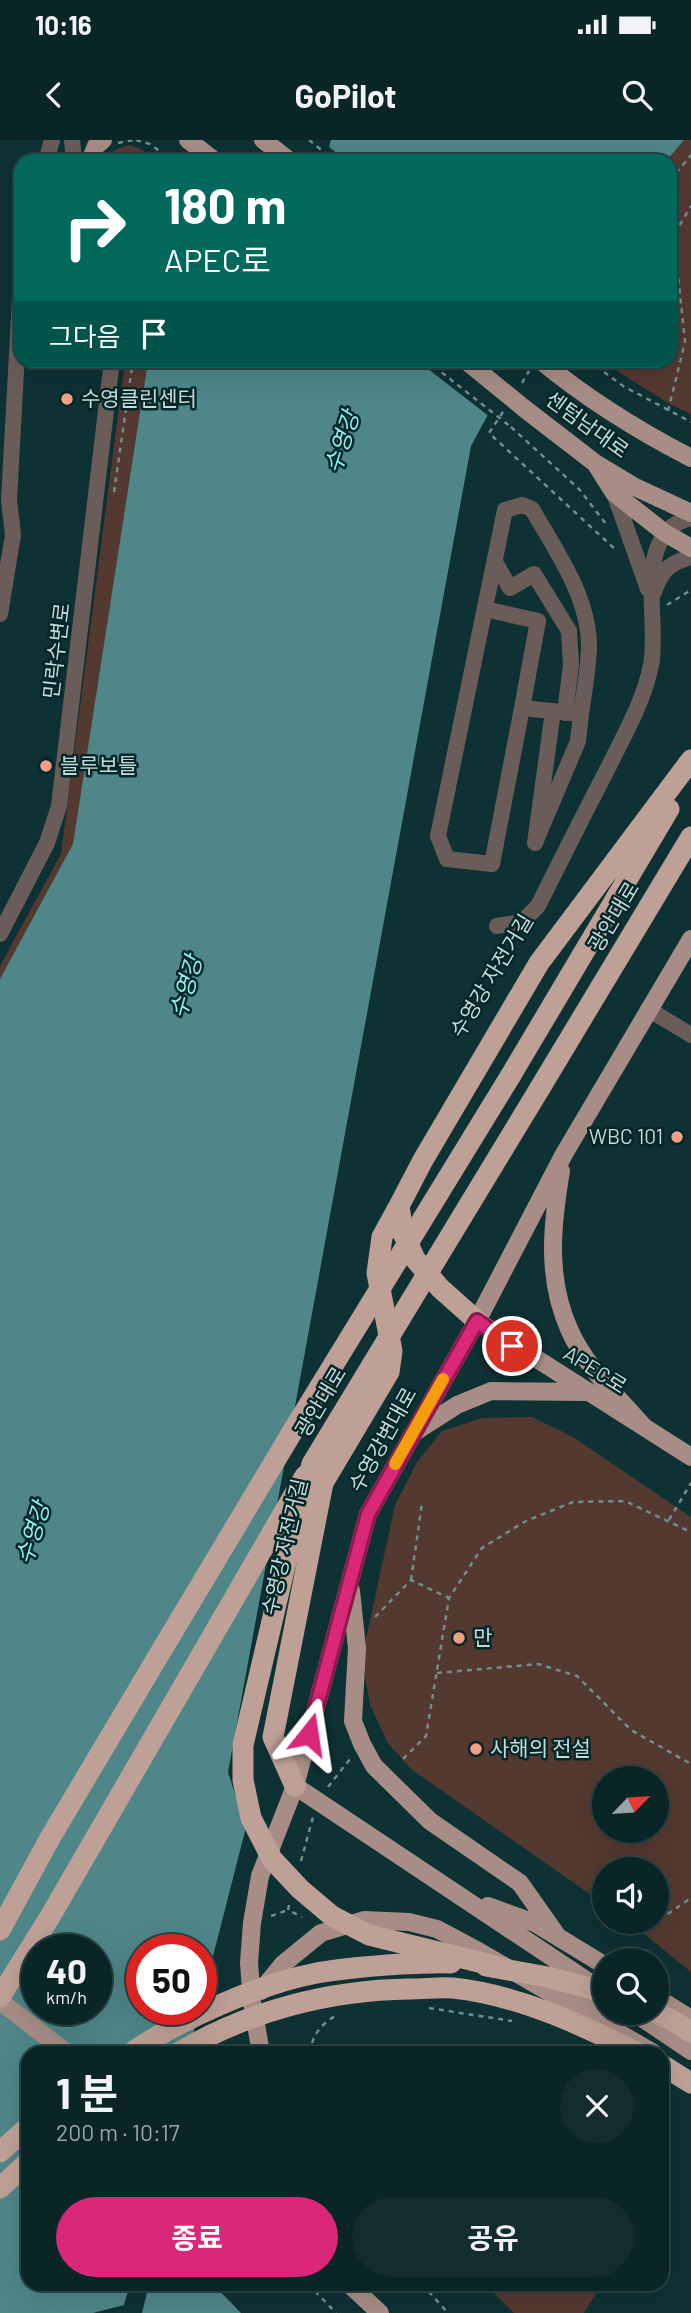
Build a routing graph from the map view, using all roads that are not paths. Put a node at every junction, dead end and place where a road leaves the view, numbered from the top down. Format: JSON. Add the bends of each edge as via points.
{"nodes":[{"id":1,"x":103,"y":140,"type":"edge"},
{"id":2,"x":188,"y":140,"type":"edge"},
{"id":3,"x":263,"y":140,"type":"edge"},
{"id":4,"x":93,"y":154,"type":"edge"},
{"id":5,"x":206,"y":154,"type":"edge"},
{"id":6,"x":281,"y":154,"type":"edge"},
{"id":7,"x":16,"y":368,"type":"edge"},
{"id":8,"x":111,"y":368,"type":"edge"},
{"id":9,"x":474,"y":368,"type":"edge"},
{"id":10,"x":541,"y":368,"type":"edge"},
{"id":11,"x":691,"y":458,"type":"edge"},
{"id":12,"x":595,"y":463,"type":"junction"},
{"id":13,"x":614,"y":493,"type":"junction"},
{"id":14,"x":691,"y":513,"type":"edge"},
{"id":15,"x":691,"y":518,"type":"edge"},
{"id":16,"x":665,"y":534,"type":"junction"},
{"id":17,"x":691,"y":548,"type":"edge"},
{"id":18,"x":691,"y":557,"type":"edge"},
{"id":19,"x":495,"y":562,"type":"junction"},
{"id":20,"x":659,"y":601,"type":"junction"},
{"id":21,"x":485,"y":610,"type":"junction"},
{"id":22,"x":0,"y":614,"type":"edge"},
{"id":23,"x":522,"y":708,"type":"junction"},
{"id":24,"x":567,"y":713,"type":"junction"},
{"id":25,"x":691,"y":760,"type":"edge"},
{"id":26,"x":691,"y":771,"type":"edge"},
{"id":27,"x":691,"y":837,"type":"edge"},
{"id":28,"x":497,"y":926,"type":"dead end"},
{"id":29,"x":0,"y":934,"type":"edge"},
{"id":30,"x":691,"y":939,"type":"edge"},
{"id":31,"x":648,"y":1009,"type":"junction"},
{"id":32,"x":691,"y":1035,"type":"edge"},
{"id":33,"x":564,"y":1154,"type":"junction"},
{"id":34,"x":399,"y":1206,"type":"junction"},
{"id":35,"x":477,"y":1321,"type":"junction"},
{"id":36,"x":588,"y":1392,"type":"junction"},
{"id":37,"x":643,"y":1426,"type":"junction"},
{"id":38,"x":412,"y":1434,"type":"junction"},
{"id":39,"x":683,"y":1447,"type":"edge"},
{"id":40,"x":691,"y":1457,"type":"edge"},
{"id":41,"x":312,"y":1464,"type":"junction"},
{"id":42,"x":350,"y":1580,"type":"junction"},
{"id":43,"x":295,"y":1786,"type":"junction"},
{"id":44,"x":461,"y":1896,"type":"junction"},
{"id":45,"x":0,"y":1930,"type":"edge"},
{"id":46,"x":558,"y":1937,"type":"junction"},
{"id":47,"x":592,"y":1958,"type":"edge"},
{"id":48,"x":499,"y":1967,"type":"junction"},
{"id":49,"x":592,"y":1984,"type":"edge"},
{"id":50,"x":592,"y":1989,"type":"edge"},
{"id":51,"x":0,"y":1999,"type":"edge"},
{"id":52,"x":252,"y":2002,"type":"junction"},
{"id":53,"x":669,"y":2005,"type":"edge"},
{"id":54,"x":669,"y":2019,"type":"edge"},
{"id":55,"x":691,"y":2019,"type":"edge"},
{"id":56,"x":654,"y":2025,"type":"edge"},
{"id":57,"x":58,"y":2046,"type":"edge"},
{"id":58,"x":142,"y":2046,"type":"edge"},
{"id":59,"x":189,"y":2046,"type":"edge"},
{"id":60,"x":259,"y":2046,"type":"edge"},
{"id":61,"x":623,"y":2046,"type":"edge"},
{"id":62,"x":640,"y":2046,"type":"edge"},
{"id":63,"x":643,"y":2046,"type":"edge"},
{"id":64,"x":689,"y":2047,"type":"edge"},
{"id":65,"x":669,"y":2067,"type":"edge"},
{"id":66,"x":691,"y":2082,"type":"edge"},
{"id":67,"x":21,"y":2133,"type":"edge"},
{"id":68,"x":0,"y":2152,"type":"edge"},
{"id":69,"x":21,"y":2168,"type":"edge"},
{"id":70,"x":0,"y":2188,"type":"edge"},
{"id":71,"x":356,"y":2291,"type":"edge"},
{"id":72,"x":363,"y":2291,"type":"edge"},
{"id":73,"x":380,"y":2313,"type":"edge"}],
"edges":[{"from":1,"to":4,"type":"main road"},
{"from":2,"to":5,"type":"main road","bridge":true},
{"from":3,"to":6,"type":"main road"},
{"from":7,"to":22,"type":"street","via":[[9,500],[13,535]]},
{"from":8,"to":29,"type":"street","name":"민락수변로","via":[[59,806],[47,843]]},
{"from":9,"to":12,"type":"main road","name":"센텀남대로","bridge":true},
{"from":10,"to":11,"type":"main road","name":"센텀남대로","via":[[629,425]]},
{"from":12,"to":13,"type":"main road"},
{"from":12,"to":14,"type":"main road","name":"센텀남대로"},
{"from":13,"to":16,"type":"main road"},
{"from":13,"to":20,"type":"street"},
{"from":15,"to":16,"type":"street","via":[[676,522]]},
{"from":16,"to":17,"type":"main road"},
{"from":16,"to":20,"type":"street","via":[[651,577]]},
{"from":18,"to":20,"type":"street","via":[[660,575]]},
{"from":19,"to":21,"type":"street"},
{"from":19,"to":24,"type":"street","via":[[510,587],[534,574],[569,631]]},
{"from":19,"to":24,"type":"street","via":[[505,510],[522,505],[532,509],[583,609],[589,647]]},
{"from":20,"to":28,"type":"street","via":[[645,688],[538,906],[522,922]]},
{"from":21,"to":23,"type":"street","via":[[538,621]]},
{"from":21,"to":23,"type":"street","via":[[438,836],[447,859],[492,864]]},
{"from":23,"to":24,"type":"street"},
{"from":24,"to":24,"type":"street","via":[[578,741],[535,843]]},
{"from":25,"to":34,"type":"highway","via":[[539,962]]},
{"from":26,"to":45,"type":"highway","name":"광안대로","bridge":true,"via":[[290,1434]]},
{"from":27,"to":41,"type":"highway","name":"광안대로","bridge":true},
{"from":30,"to":31,"type":"main road","name":"수영강변대로"},
{"from":31,"to":32,"type":"street"},
{"from":31,"to":33,"type":"main road","name":"수영강변대로"},
{"from":33,"to":35,"type":"main road","name":"수영강변대로"},
{"from":33,"to":37,"type":"main road","via":[[553,1223],[554,1275],[569,1329],[593,1368]]},
{"from":34,"to":35,"type":"highway","via":[[403,1233],[415,1259]]},
{"from":34,"to":43,"type":"highway","via":[[382,1237],[377,1273],[393,1351],[389,1372],[323,1483],[273,1737]]},
{"from":35,"to":36,"type":"main road","name":"APEC로"},
{"from":35,"to":38,"type":"main road","name":"수영강변대로"},
{"from":36,"to":37,"type":"main road","name":"APEC로"},
{"from":36,"to":38,"type":"main road","via":[[491,1391],[457,1405]]},
{"from":37,"to":39,"type":"main road","name":"APEC로"},
{"from":38,"to":42,"type":"main road","name":"수영강변대로","via":[[368,1514]]},
{"from":39,"to":40,"type":"main road","name":"APEC로"},
{"from":41,"to":48,"type":"highway","bridge":true,"via":[[243,1745],[243,1780],[251,1818],[272,1859],[332,1916],[369,1935]]},
{"from":41,"to":51,"type":"highway","name":"광안대로","bridge":true},
{"from":42,"to":43,"type":"main road","name":"수영강변대로"},
{"from":42,"to":46,"type":"main road","via":[[357,1648],[353,1721],[374,1766],[430,1821],[520,1884]]},
{"from":43,"to":44,"type":"main road"},
{"from":43,"to":52,"type":"main road","name":"수영강변대로","via":[[260,1876],[249,1963]]},
{"from":44,"to":46,"type":"main road","via":[[535,1923]]},
{"from":44,"to":49,"type":"main road"},
{"from":44,"to":63,"type":"main road"},
{"from":46,"to":47,"type":"main road"},
{"from":48,"to":50,"type":"highway","bridge":true},
{"from":48,"to":58,"type":"highway","bridge":true,"via":[[431,1963],[311,1974],[202,2013]]},
{"from":51,"to":57,"type":"main road"},
{"from":52,"to":60,"type":"main road","name":"수영강변대로"},
{"from":52,"to":62,"type":"main road","via":[[283,1964],[321,1933],[364,1920],[409,1922],[437,1929],[480,1952]]},
{"from":53,"to":55,"type":"main road"},
{"from":54,"to":64,"type":"highway"},
{"from":56,"to":64,"type":"main road"},
{"from":59,"to":61,"type":"highway","bridge":true,"via":[[263,2013],[326,1997],[383,1989],[453,1988],[521,2003]]},
{"from":65,"to":66,"type":"highway"},
{"from":67,"to":68,"type":"highway"},
{"from":69,"to":70,"type":"highway"},
{"from":71,"to":73,"type":"main road"},
{"from":72,"to":73,"type":"main road"}]}
